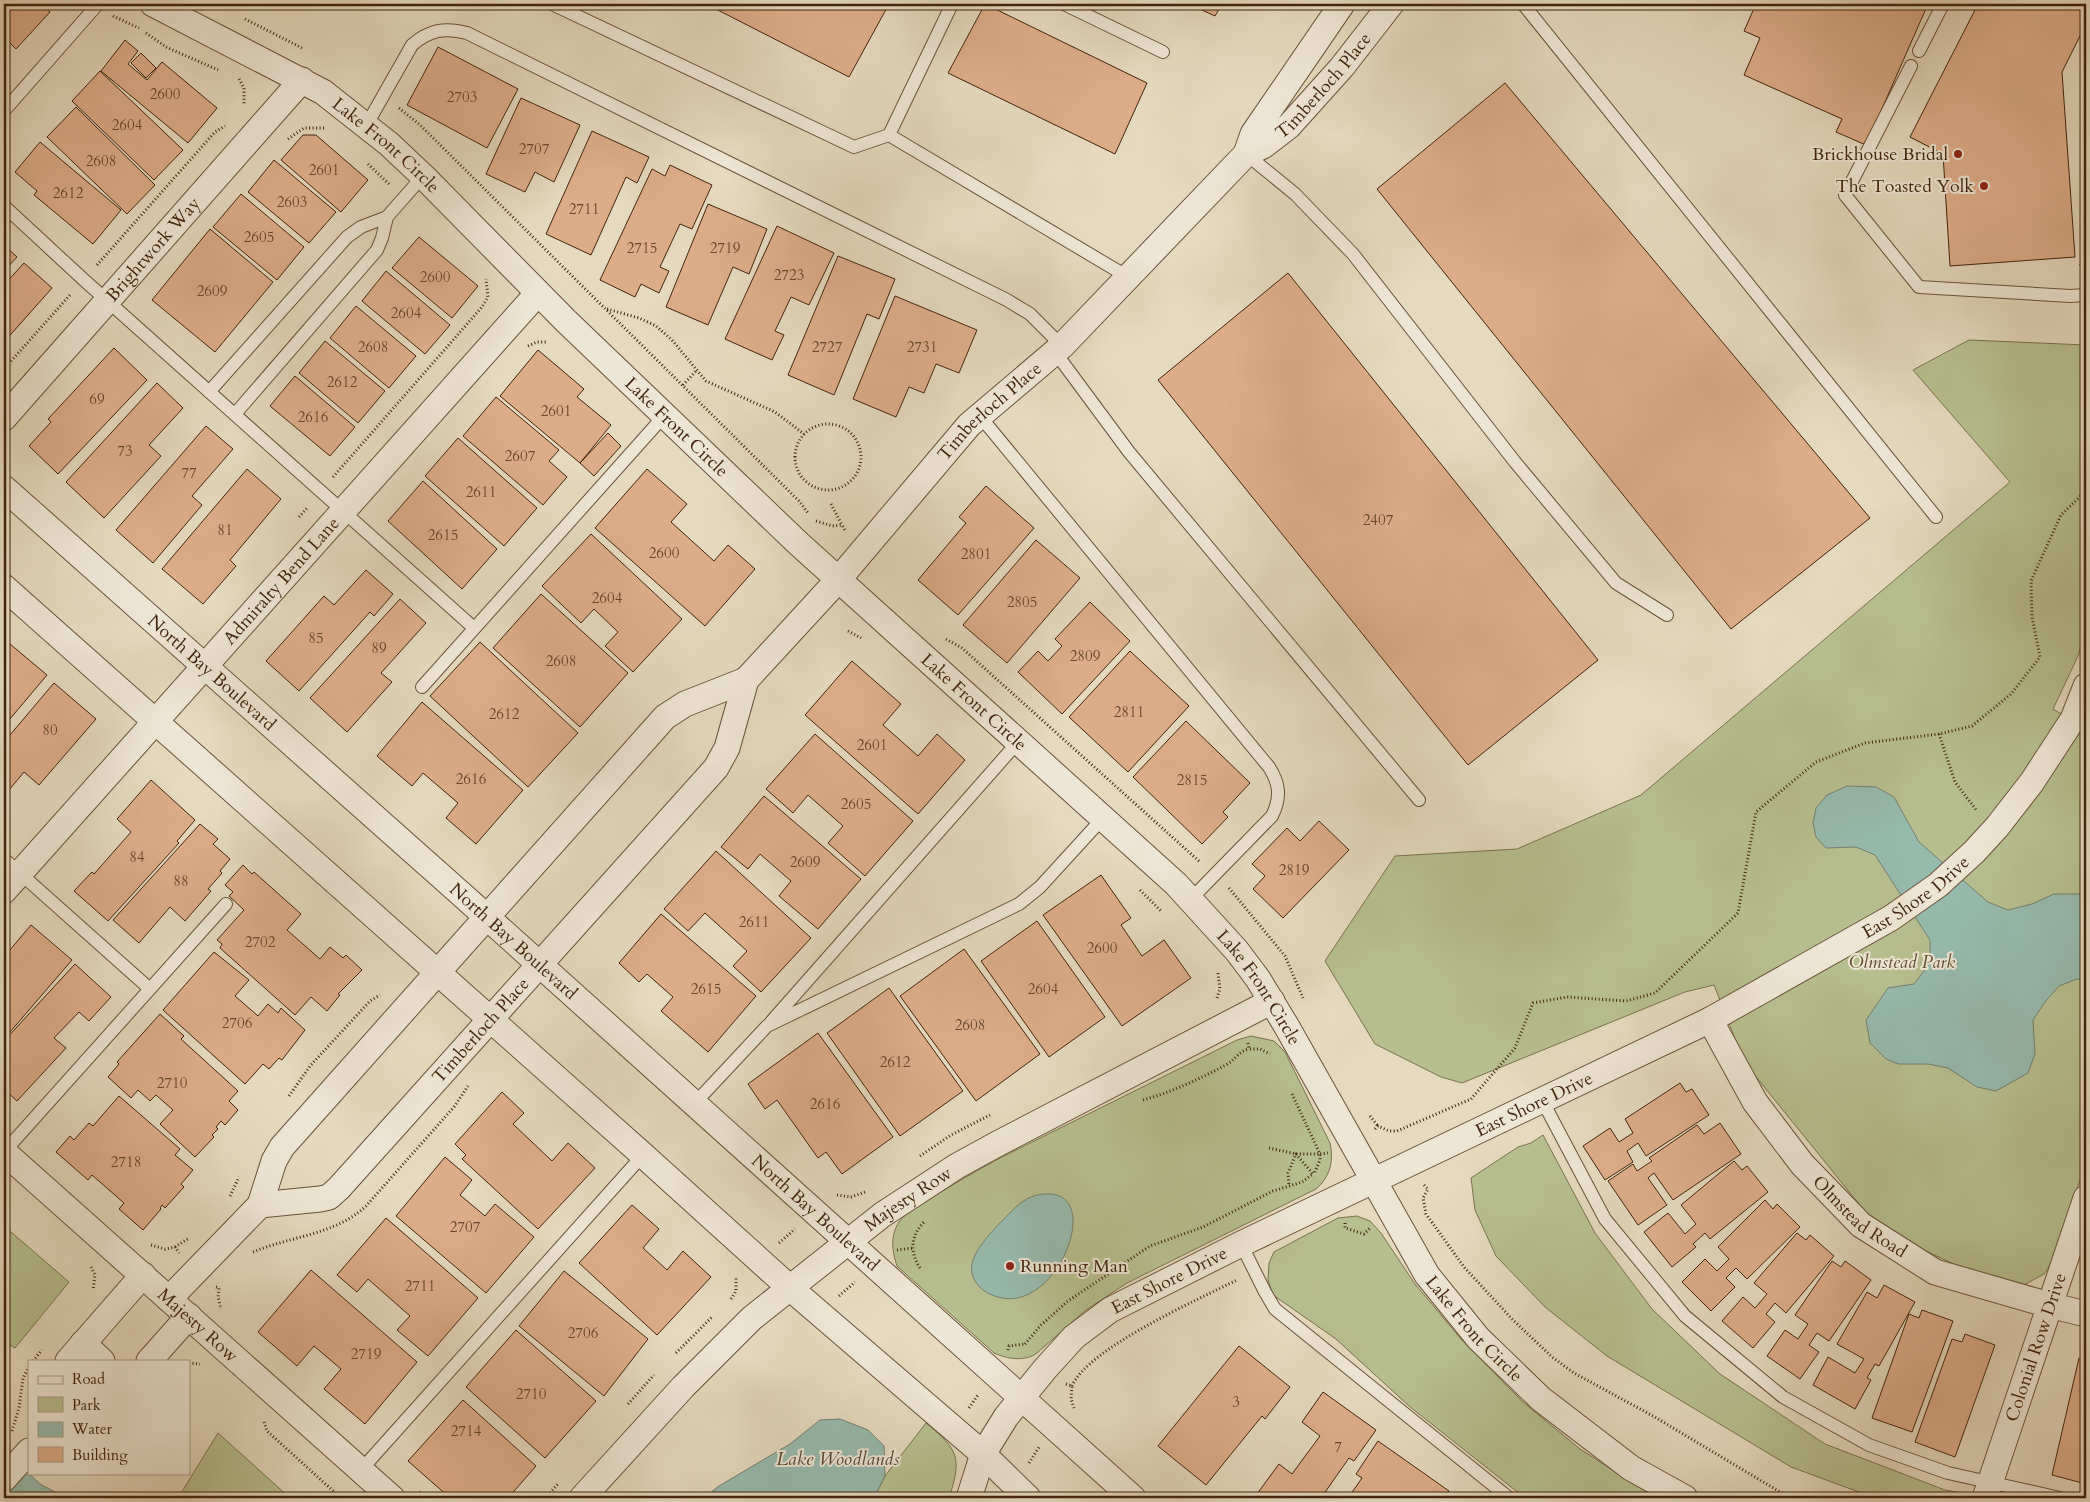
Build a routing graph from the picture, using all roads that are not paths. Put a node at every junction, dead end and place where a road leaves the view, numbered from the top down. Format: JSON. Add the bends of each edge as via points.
{"nodes":[{"id":1,"x":153,"y":4,"type":"edge"},
{"id":2,"x":552,"y":4,"type":"edge"},
{"id":3,"x":952,"y":4,"type":"edge"},
{"id":4,"x":1064,"y":4,"type":"edge"},
{"id":5,"x":1342,"y":4,"type":"edge"},
{"id":6,"x":1391,"y":4,"type":"edge"},
{"id":7,"x":1523,"y":4,"type":"edge"},
{"id":8,"x":1943,"y":4,"type":"edge"},
{"id":9,"x":97,"y":5,"type":"edge"},
{"id":10,"x":1919,"y":51,"type":"dead end"},
{"id":11,"x":1163,"y":52,"type":"dead end"},
{"id":12,"x":1911,"y":66,"type":"dead end"},
{"id":13,"x":302,"y":80,"type":"junction"},
{"id":14,"x":4,"y":111,"type":"edge"},
{"id":15,"x":366,"y":126,"type":"junction"},
{"id":16,"x":889,"y":134,"type":"junction"},
{"id":17,"x":1246,"y":154,"type":"junction"},
{"id":18,"x":423,"y":176,"type":"junction"},
{"id":19,"x":4,"y":206,"type":"edge"},
{"id":20,"x":387,"y":217,"type":"junction"},
{"id":21,"x":1128,"y":277,"type":"junction"},
{"id":22,"x":538,"y":293,"type":"junction"},
{"id":23,"x":2086,"y":295,"type":"edge"},
{"id":24,"x":107,"y":301,"type":"junction"},
{"id":25,"x":1058,"y":349,"type":"junction"},
{"id":26,"x":209,"y":392,"type":"junction"},
{"id":27,"x":235,"y":414,"type":"junction"},
{"id":28,"x":979,"y":415,"type":"junction"},
{"id":29,"x":664,"y":416,"type":"junction"},
{"id":30,"x":4,"y":418,"type":"edge"},
{"id":31,"x":4,"y":488,"type":"edge"},
{"id":32,"x":343,"y":511,"type":"junction"},
{"id":33,"x":1936,"y":517,"type":"dead end"},
{"id":34,"x":838,"y":580,"type":"junction"},
{"id":35,"x":4,"y":587,"type":"edge"},
{"id":36,"x":1667,"y":615,"type":"dead end"},
{"id":37,"x":474,"y":628,"type":"junction"},
{"id":38,"x":205,"y":666,"type":"junction"},
{"id":39,"x":746,"y":680,"type":"junction"},
{"id":40,"x":422,"y":686,"type":"dead end"},
{"id":41,"x":2086,"y":686,"type":"edge"},
{"id":42,"x":155,"y":721,"type":"junction"},
{"id":43,"x":1018,"y":742,"type":"junction"},
{"id":44,"x":1419,"y":800,"type":"dead end"},
{"id":45,"x":1103,"y":818,"type":"junction"},
{"id":46,"x":9,"y":874,"type":"edge"},
{"id":47,"x":1191,"y":899,"type":"junction"},
{"id":48,"x":226,"y":904,"type":"dead end"},
{"id":49,"x":487,"y":917,"type":"junction"},
{"id":50,"x":540,"y":965,"type":"junction"},
{"id":51,"x":437,"y":972,"type":"junction"},
{"id":52,"x":150,"y":989,"type":"junction"},
{"id":53,"x":1272,"y":1001,"type":"junction"},
{"id":54,"x":491,"y":1019,"type":"junction"},
{"id":55,"x":1710,"y":1020,"type":"junction"},
{"id":56,"x":767,"y":1026,"type":"junction"},
{"id":57,"x":1542,"y":1100,"type":"junction"},
{"id":58,"x":695,"y":1103,"type":"junction"},
{"id":59,"x":4,"y":1152,"type":"edge"},
{"id":60,"x":643,"y":1155,"type":"junction"},
{"id":61,"x":1373,"y":1180,"type":"junction"},
{"id":62,"x":2086,"y":1198,"type":"edge"},
{"id":63,"x":260,"y":1205,"type":"junction"},
{"id":64,"x":848,"y":1241,"type":"junction"},
{"id":65,"x":1241,"y":1244,"type":"junction"},
{"id":66,"x":143,"y":1275,"type":"junction"},
{"id":67,"x":790,"y":1288,"type":"junction"},
{"id":68,"x":169,"y":1299,"type":"junction"},
{"id":69,"x":2049,"y":1305,"type":"junction"},
{"id":70,"x":2086,"y":1314,"type":"edge"},
{"id":71,"x":189,"y":1316,"type":"junction"},
{"id":72,"x":75,"y":1352,"type":"edge"},
{"id":73,"x":99,"y":1360,"type":"edge"},
{"id":74,"x":150,"y":1360,"type":"edge"},
{"id":75,"x":1022,"y":1397,"type":"junction"},
{"id":76,"x":20,"y":1449,"type":"edge"},
{"id":77,"x":983,"y":1454,"type":"junction"},
{"id":78,"x":361,"y":1470,"type":"junction"},
{"id":79,"x":4,"y":1479,"type":"edge"},
{"id":80,"x":1987,"y":1491,"type":"edge"},
{"id":81,"x":392,"y":1498,"type":"edge"},
{"id":82,"x":582,"y":1498,"type":"edge"},
{"id":83,"x":969,"y":1498,"type":"edge"},
{"id":84,"x":1028,"y":1498,"type":"edge"},
{"id":85,"x":1133,"y":1498,"type":"edge"},
{"id":86,"x":1509,"y":1498,"type":"edge"},
{"id":87,"x":1686,"y":1498,"type":"edge"},
{"id":88,"x":2060,"y":1498,"type":"edge"}],
"edges":[{"from":1,"to":13,"type":"street","name":"Lake Front Circle"},
{"from":2,"to":16,"type":"lane","via":[[854,147]]},
{"from":3,"to":16,"type":"lane"},
{"from":4,"to":11,"type":"lane"},
{"from":5,"to":17,"type":"street","name":"Timberloch Place","via":[[1253,134]]},
{"from":6,"to":17,"type":"street","name":"Timberloch Place","via":[[1289,126],[1263,146]]},
{"from":7,"to":33,"type":"lane"},
{"from":8,"to":10,"type":"lane"},
{"from":9,"to":14,"type":"lane"},
{"from":12,"to":23,"type":"lane","via":[[1845,195],[1919,287]]},
{"from":13,"to":15,"type":"street","name":"Lake Front Circle","via":[[323,92]]},
{"from":13,"to":24,"type":"street","name":"Brightwork Way"},
{"from":15,"to":18,"type":"street","name":"Lake Front Circle"},
{"from":15,"to":25,"type":"lane","via":[[412,45],[438,30],[467,34],[1007,300],[1030,314]]},
{"from":16,"to":21,"type":"lane"},
{"from":17,"to":21,"type":"street","name":"Timberloch Place"},
{"from":17,"to":36,"type":"lane","via":[[1295,194],[1353,254],[1515,462],[1616,583]]},
{"from":18,"to":20,"type":"lane"},
{"from":18,"to":22,"type":"street","name":"Lake Front Circle"},
{"from":19,"to":24,"type":"lane"},
{"from":20,"to":26,"type":"lane","via":[[361,227],[347,237]]},
{"from":20,"to":27,"type":"lane","via":[[377,250]]},
{"from":21,"to":25,"type":"street","name":"Timberloch Place"},
{"from":22,"to":29,"type":"street","name":"Lake Front Circle"},
{"from":22,"to":32,"type":"street","name":"Admiralty Bend Lane"},
{"from":24,"to":26,"type":"lane"},
{"from":24,"to":30,"type":"street","name":"Brightwork Way"},
{"from":25,"to":28,"type":"street","name":"Timberloch Place"},
{"from":25,"to":44,"type":"lane","via":[[1129,452]]},
{"from":26,"to":27,"type":"lane"},
{"from":27,"to":32,"type":"lane"},
{"from":28,"to":34,"type":"street","name":"Timberloch Place"},
{"from":28,"to":47,"type":"lane","via":[[1269,767],[1277,782],[1278,799],[1272,816]]},
{"from":29,"to":34,"type":"street","name":"Lake Front Circle"},
{"from":29,"to":37,"type":"lane"},
{"from":31,"to":38,"type":"street","name":"North Bay Boulevard"},
{"from":32,"to":37,"type":"lane"},
{"from":32,"to":38,"type":"street","name":"Admiralty Bend Lane"},
{"from":34,"to":39,"type":"street","name":"Timberloch Place"},
{"from":34,"to":43,"type":"street","name":"Lake Front Circle"},
{"from":35,"to":42,"type":"street"},
{"from":37,"to":40,"type":"lane"},
{"from":38,"to":42,"type":"street","name":"Admiralty Bend Lane"},
{"from":38,"to":49,"type":"street","name":"North Bay Boulevard"},
{"from":39,"to":49,"type":"street","name":"Timberloch Place","via":[[671,712]]},
{"from":39,"to":50,"type":"street","name":"Timberloch Place","via":[[727,748],[716,768]]},
{"from":41,"to":55,"type":"street","name":"East Shore Drive","via":[[2073,719],[2032,782],[1974,852],[1938,884],[1891,918]]},
{"from":42,"to":46,"type":"street","name":"Admiralty Bend Lane"},
{"from":42,"to":51,"type":"street"},
{"from":43,"to":45,"type":"street","name":"Lake Front Circle"},
{"from":43,"to":56,"type":"lane"},
{"from":45,"to":47,"type":"street","name":"Lake Front Circle"},
{"from":45,"to":56,"type":"lane","via":[[1051,876],[1019,904]]},
{"from":46,"to":52,"type":"lane"},
{"from":47,"to":53,"type":"street","name":"Lake Front Circle","via":[[1238,951]]},
{"from":48,"to":52,"type":"lane"},
{"from":49,"to":50,"type":"street","name":"North Bay Boulevard"},
{"from":49,"to":51,"type":"street","name":"Timberloch Place"},
{"from":50,"to":54,"type":"street","name":"Timberloch Place"},
{"from":50,"to":58,"type":"street","name":"North Bay Boulevard"},
{"from":51,"to":54,"type":"street"},
{"from":51,"to":63,"type":"street","name":"Timberloch Place","via":[[282,1147],[274,1161]]},
{"from":52,"to":59,"type":"lane"},
{"from":53,"to":61,"type":"street","name":"Lake Front Circle"},
{"from":53,"to":64,"type":"street","name":"Majesty Row","via":[[957,1166]]},
{"from":54,"to":60,"type":"street"},
{"from":54,"to":63,"type":"street","name":"Timberloch Place","via":[[333,1194],[320,1199]]},
{"from":55,"to":57,"type":"street","name":"East Shore Drive"},
{"from":55,"to":69,"type":"street","name":"Olmstead Road","via":[[1755,1102],[1802,1164],[1861,1225],[1935,1272]]},
{"from":56,"to":58,"type":"lane"},
{"from":57,"to":61,"type":"street","name":"East Shore Drive"},
{"from":57,"to":80,"type":"lane","via":[[1605,1219],[1685,1316],[1783,1397],[1870,1445]]},
{"from":58,"to":64,"type":"street","name":"North Bay Boulevard"},
{"from":59,"to":66,"type":"street","name":"Majesty Row"},
{"from":60,"to":67,"type":"street"},
{"from":60,"to":78,"type":"lane"},
{"from":61,"to":65,"type":"street","name":"East Shore Drive"},
{"from":61,"to":87,"type":"street","name":"Lake Front Circle","via":[[1426,1275],[1478,1338],[1541,1399],[1631,1468]]},
{"from":62,"to":69,"type":"street","name":"Colonial Row Drive"},
{"from":63,"to":68,"type":"street","name":"Timberloch Place"},
{"from":64,"to":67,"type":"street","name":"Majesty Row"},
{"from":64,"to":75,"type":"street","name":"North Bay Boulevard"},
{"from":65,"to":75,"type":"street","name":"East Shore Drive","via":[[1129,1299],[1093,1322],[1074,1337]]},
{"from":65,"to":86,"type":"lane","via":[[1270,1302],[1281,1314]]},
{"from":66,"to":68,"type":"street","name":"Majesty Row"},
{"from":66,"to":72,"type":"street"},
{"from":67,"to":77,"type":"street"},
{"from":67,"to":82,"type":"street","name":"Majesty Row","via":[[752,1318],[713,1356]]},
{"from":68,"to":71,"type":"street","name":"Majesty Row"},
{"from":69,"to":70,"type":"street","name":"Olmstead Road"},
{"from":69,"to":80,"type":"street","name":"Colonial Row Drive"},
{"from":71,"to":74,"type":"street"},
{"from":71,"to":78,"type":"street","name":"Majesty Row"},
{"from":72,"to":73,"type":"street"},
{"from":75,"to":77,"type":"street","name":"East Shore Drive"},
{"from":75,"to":85,"type":"street","name":"North Bay Boulevard"},
{"from":76,"to":79,"type":"street"},
{"from":77,"to":83,"type":"street","name":"East Shore Drive"},
{"from":77,"to":84,"type":"street"},
{"from":78,"to":81,"type":"street","name":"Majesty Row"},
{"from":80,"to":88,"type":"lane"}]}
